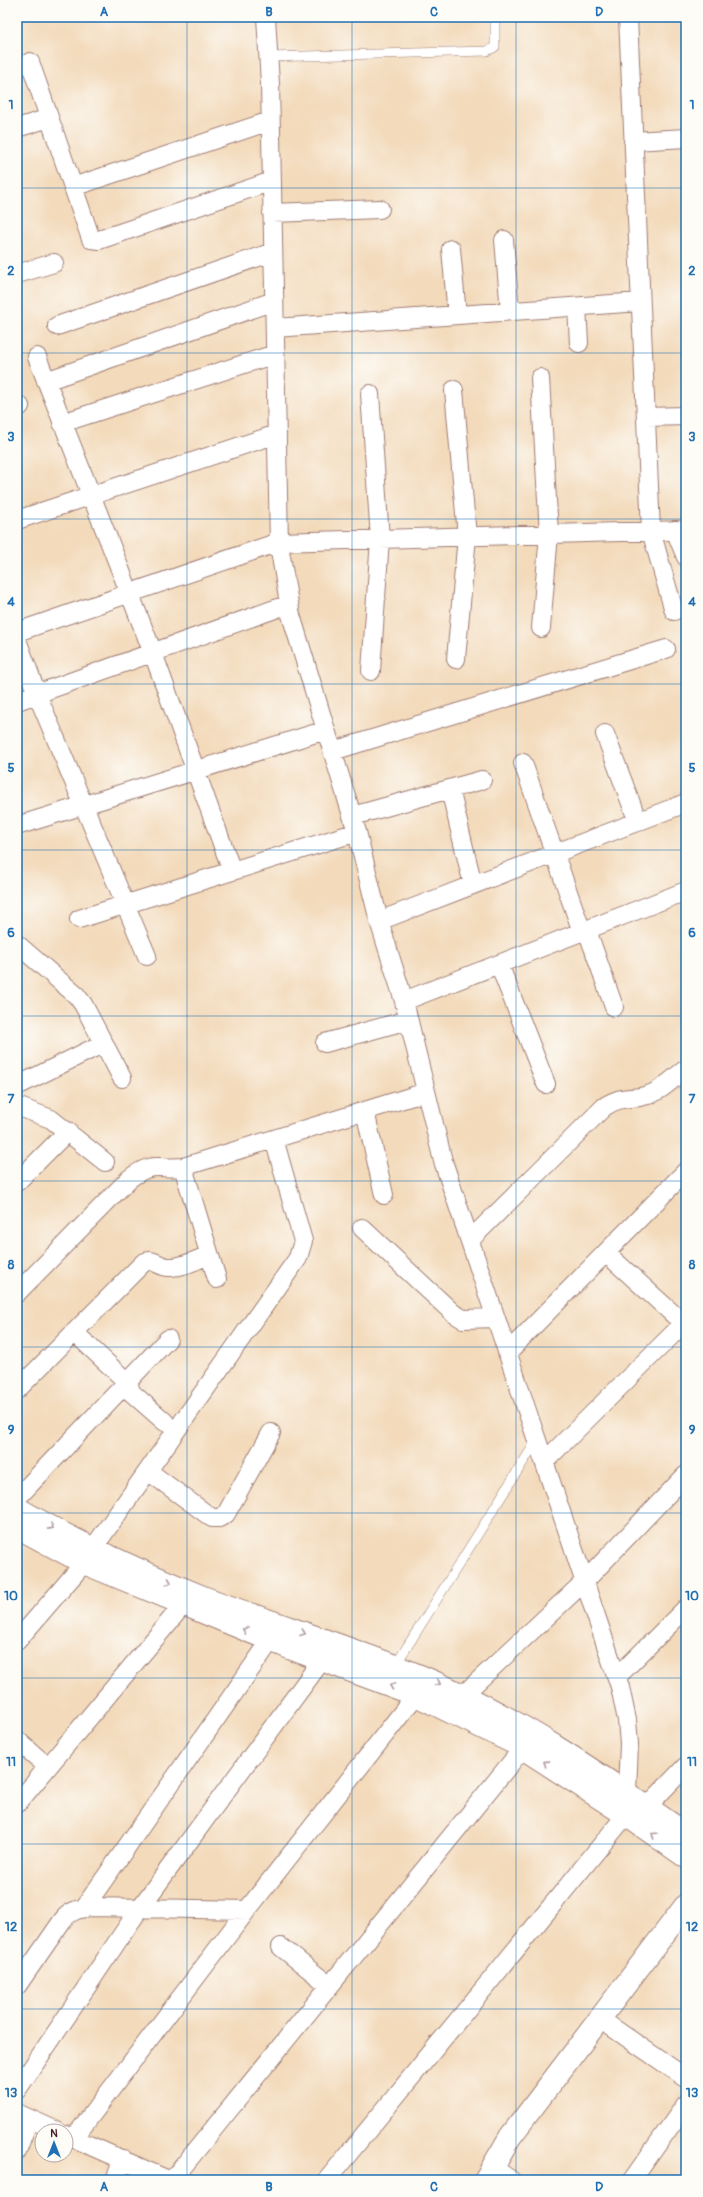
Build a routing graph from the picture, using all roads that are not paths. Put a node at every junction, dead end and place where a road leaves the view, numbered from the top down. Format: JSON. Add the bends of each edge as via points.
{"nodes":[{"id":1,"x":266,"y":17,"type":"edge"},
{"id":2,"x":495,"y":17,"type":"edge"},
{"id":3,"x":628,"y":17,"type":"edge"},
{"id":4,"x":268,"y":57,"type":"junction"},
{"id":5,"x":30,"y":62,"type":"dead end"},
{"id":6,"x":49,"y":118,"type":"junction"},
{"id":7,"x":270,"y":120,"type":"junction"},
{"id":8,"x":17,"y":128,"type":"edge"},
{"id":9,"x":686,"y":138,"type":"edge"},
{"id":10,"x":633,"y":140,"type":"junction"},
{"id":11,"x":272,"y":181,"type":"junction"},
{"id":12,"x":73,"y":188,"type":"junction"},
{"id":13,"x":380,"y":209,"type":"dead end"},
{"id":14,"x":272,"y":213,"type":"junction"},
{"id":15,"x":504,"y":240,"type":"dead end"},
{"id":16,"x":451,"y":249,"type":"dead end"},
{"id":17,"x":273,"y":252,"type":"junction"},
{"id":18,"x":54,"y":262,"type":"dead end"},
{"id":19,"x":17,"y":274,"type":"edge"},
{"id":20,"x":274,"y":301,"type":"junction"},
{"id":21,"x":640,"y":302,"type":"junction"},
{"id":22,"x":577,"y":307,"type":"junction"},
{"id":23,"x":510,"y":311,"type":"junction"},
{"id":24,"x":457,"y":315,"type":"junction"},
{"id":25,"x":57,"y":326,"type":"dead end"},
{"id":26,"x":275,"y":328,"type":"junction"},
{"id":27,"x":579,"y":343,"type":"dead end"},
{"id":28,"x":275,"y":354,"type":"junction"},
{"id":29,"x":37,"y":357,"type":"dead end"},
{"id":30,"x":540,"y":378,"type":"dead end"},
{"id":31,"x":46,"y":381,"type":"junction"},
{"id":32,"x":454,"y":390,"type":"dead end"},
{"id":33,"x":370,"y":394,"type":"dead end"},
{"id":34,"x":686,"y":416,"type":"edge"},
{"id":35,"x":646,"y":417,"type":"junction"},
{"id":36,"x":62,"y":423,"type":"junction"},
{"id":37,"x":277,"y":434,"type":"junction"},
{"id":38,"x":90,"y":496,"type":"junction"},
{"id":39,"x":17,"y":520,"type":"edge"},
{"id":40,"x":681,"y":530,"type":"edge"},
{"id":41,"x":651,"y":531,"type":"junction"},
{"id":42,"x":549,"y":534,"type":"junction"},
{"id":43,"x":467,"y":536,"type":"junction"},
{"id":44,"x":380,"y":539,"type":"junction"},
{"id":45,"x":279,"y":542,"type":"junction"},
{"id":46,"x":686,"y":557,"type":"edge"},
{"id":47,"x":128,"y":593,"type":"junction"},
{"id":48,"x":289,"y":604,"type":"junction"},
{"id":49,"x":674,"y":611,"type":"dead end"},
{"id":50,"x":541,"y":628,"type":"dead end"},
{"id":51,"x":17,"y":632,"type":"edge"},
{"id":52,"x":17,"y":640,"type":"edge"},
{"id":53,"x":666,"y":649,"type":"dead end"},
{"id":54,"x":152,"y":653,"type":"junction"},
{"id":55,"x":456,"y":659,"type":"dead end"},
{"id":56,"x":371,"y":671,"type":"dead end"},
{"id":57,"x":37,"y":694,"type":"junction"},
{"id":58,"x":17,"y":701,"type":"edge"},
{"id":59,"x":326,"y":730,"type":"junction"},
{"id":60,"x":605,"y":734,"type":"dead end"},
{"id":61,"x":333,"y":751,"type":"junction"},
{"id":62,"x":523,"y":763,"type":"dead end"},
{"id":63,"x":196,"y":770,"type":"junction"},
{"id":64,"x":482,"y":780,"type":"dead end"},
{"id":65,"x":450,"y":788,"type":"junction"},
{"id":66,"x":686,"y":803,"type":"edge"},
{"id":67,"x":83,"y":805,"type":"junction"},
{"id":68,"x":638,"y":822,"type":"junction"},
{"id":69,"x":355,"y":824,"type":"junction"},
{"id":70,"x":20,"y":825,"type":"dead end"},
{"id":71,"x":554,"y":854,"type":"junction"},
{"id":72,"x":232,"y":871,"type":"junction"},
{"id":73,"x":473,"y":885,"type":"junction"},
{"id":74,"x":686,"y":891,"type":"edge"},
{"id":75,"x":125,"y":904,"type":"junction"},
{"id":76,"x":79,"y":919,"type":"dead end"},
{"id":77,"x":379,"y":921,"type":"junction"},
{"id":78,"x":584,"y":931,"type":"junction"},
{"id":79,"x":17,"y":944,"type":"edge"},
{"id":80,"x":147,"y":956,"type":"dead end"},
{"id":81,"x":499,"y":964,"type":"junction"},
{"id":82,"x":404,"y":1001,"type":"junction"},
{"id":83,"x":614,"y":1007,"type":"dead end"},
{"id":84,"x":408,"y":1020,"type":"junction"},
{"id":85,"x":104,"y":1043,"type":"junction"},
{"id":86,"x":325,"y":1043,"type":"dead end"},
{"id":87,"x":686,"y":1068,"type":"edge"},
{"id":88,"x":122,"y":1078,"type":"dead end"},
{"id":89,"x":546,"y":1084,"type":"dead end"},
{"id":90,"x":17,"y":1086,"type":"edge"},
{"id":91,"x":426,"y":1092,"type":"junction"},
{"id":92,"x":17,"y":1106,"type":"edge"},
{"id":93,"x":365,"y":1111,"type":"junction"},
{"id":94,"x":68,"y":1131,"type":"junction"},
{"id":95,"x":274,"y":1139,"type":"junction"},
{"id":96,"x":105,"y":1162,"type":"dead end"},
{"id":97,"x":183,"y":1167,"type":"junction"},
{"id":98,"x":686,"y":1171,"type":"edge"},
{"id":99,"x":17,"y":1182,"type":"edge"},
{"id":100,"x":384,"y":1195,"type":"dead end"},
{"id":101,"x":362,"y":1228,"type":"dead end"},
{"id":102,"x":470,"y":1240,"type":"junction"},
{"id":103,"x":606,"y":1253,"type":"junction"},
{"id":104,"x":210,"y":1255,"type":"junction"},
{"id":105,"x":217,"y":1279,"type":"dead end"},
{"id":106,"x":17,"y":1293,"type":"edge"},
{"id":107,"x":496,"y":1318,"type":"junction"},
{"id":108,"x":685,"y":1322,"type":"edge"},
{"id":109,"x":74,"y":1332,"type":"junction"},
{"id":110,"x":168,"y":1339,"type":"dead end"},
{"id":111,"x":507,"y":1353,"type":"junction"},
{"id":112,"x":127,"y":1382,"type":"junction"},
{"id":113,"x":17,"y":1390,"type":"edge"},
{"id":114,"x":165,"y":1422,"type":"dead end"},
{"id":115,"x":271,"y":1433,"type":"dead end"},
{"id":116,"x":537,"y":1440,"type":"junction"},
{"id":117,"x":544,"y":1462,"type":"junction"},
{"id":118,"x":148,"y":1471,"type":"junction"},
{"id":119,"x":686,"y":1475,"type":"edge"},
{"id":120,"x":17,"y":1498,"type":"edge"},
{"id":121,"x":17,"y":1508,"type":"edge"},
{"id":122,"x":17,"y":1527,"type":"edge"},
{"id":123,"x":88,"y":1557,"type":"junction"},
{"id":124,"x":584,"y":1582,"type":"junction"},
{"id":125,"x":183,"y":1605,"type":"junction"},
{"id":126,"x":686,"y":1608,"type":"edge"},
{"id":127,"x":271,"y":1640,"type":"junction"},
{"id":128,"x":17,"y":1641,"type":"edge"},
{"id":129,"x":322,"y":1660,"type":"junction"},
{"id":130,"x":395,"y":1666,"type":"junction"},
{"id":131,"x":617,"y":1677,"type":"junction"},
{"id":132,"x":416,"y":1695,"type":"junction"},
{"id":133,"x":463,"y":1695,"type":"junction"},
{"id":134,"x":17,"y":1740,"type":"edge"},
{"id":135,"x":523,"y":1748,"type":"junction"},
{"id":136,"x":686,"y":1766,"type":"edge"},
{"id":137,"x":48,"y":1767,"type":"junction"},
{"id":138,"x":626,"y":1793,"type":"junction"},
{"id":139,"x":17,"y":1804,"type":"edge"},
{"id":140,"x":636,"y":1814,"type":"junction"},
{"id":141,"x":686,"y":1834,"type":"edge"},
{"id":142,"x":686,"y":1857,"type":"edge"},
{"id":143,"x":686,"y":1905,"type":"edge"},
{"id":144,"x":84,"y":1908,"type":"junction"},
{"id":145,"x":140,"y":1908,"type":"junction"},
{"id":146,"x":247,"y":1910,"type":"junction"},
{"id":147,"x":281,"y":1947,"type":"dead end"},
{"id":148,"x":17,"y":1986,"type":"edge"},
{"id":149,"x":330,"y":1986,"type":"junction"},
{"id":150,"x":600,"y":2019,"type":"junction"},
{"id":151,"x":686,"y":2078,"type":"edge"},
{"id":152,"x":17,"y":2090,"type":"edge"},
{"id":153,"x":686,"y":2104,"type":"edge"},
{"id":154,"x":23,"y":2116,"type":"edge"},
{"id":155,"x":39,"y":2123,"type":"edge"},
{"id":156,"x":74,"y":2132,"type":"edge"},
{"id":157,"x":74,"y":2139,"type":"edge"},
{"id":158,"x":17,"y":2151,"type":"edge"},
{"id":159,"x":123,"y":2159,"type":"junction"},
{"id":160,"x":489,"y":2174,"type":"edge"},
{"id":161,"x":115,"y":2180,"type":"edge"},
{"id":162,"x":167,"y":2180,"type":"edge"},
{"id":163,"x":172,"y":2180,"type":"edge"},
{"id":164,"x":327,"y":2180,"type":"edge"},
{"id":165,"x":511,"y":2180,"type":"edge"},
{"id":166,"x":632,"y":2180,"type":"edge"}],
"edges":[{"from":1,"to":4,"type":"street"},
{"from":2,"to":4,"type":"lane","via":[[494,47],[487,51]]},
{"from":3,"to":10,"type":"street"},
{"from":4,"to":7,"type":"street"},
{"from":5,"to":6,"type":"street"},
{"from":6,"to":8,"type":"street"},
{"from":6,"to":12,"type":"street"},
{"from":7,"to":11,"type":"street"},
{"from":7,"to":12,"type":"street"},
{"from":9,"to":10,"type":"street"},
{"from":10,"to":21,"type":"street"},
{"from":11,"to":12,"type":"street","via":[[94,240],[89,236]]},
{"from":11,"to":14,"type":"street"},
{"from":13,"to":14,"type":"street"},
{"from":14,"to":17,"type":"street"},
{"from":15,"to":23,"type":"street"},
{"from":16,"to":24,"type":"street"},
{"from":17,"to":20,"type":"street"},
{"from":17,"to":25,"type":"street"},
{"from":18,"to":19,"type":"street"},
{"from":20,"to":26,"type":"street"},
{"from":20,"to":31,"type":"street"},
{"from":21,"to":22,"type":"street"},
{"from":21,"to":35,"type":"street"},
{"from":22,"to":23,"type":"street"},
{"from":22,"to":27,"type":"street"},
{"from":23,"to":24,"type":"street"},
{"from":24,"to":26,"type":"street"},
{"from":26,"to":28,"type":"street"},
{"from":28,"to":36,"type":"street"},
{"from":28,"to":37,"type":"street"},
{"from":29,"to":31,"type":"street"},
{"from":30,"to":42,"type":"street"},
{"from":31,"to":36,"type":"street"},
{"from":32,"to":43,"type":"street"},
{"from":33,"to":44,"type":"street"},
{"from":34,"to":35,"type":"street"},
{"from":35,"to":41,"type":"street"},
{"from":36,"to":38,"type":"street"},
{"from":37,"to":38,"type":"street"},
{"from":37,"to":45,"type":"street"},
{"from":38,"to":39,"type":"street"},
{"from":38,"to":47,"type":"street"},
{"from":40,"to":41,"type":"street"},
{"from":40,"to":46,"type":"street"},
{"from":41,"to":42,"type":"street"},
{"from":41,"to":49,"type":"street"},
{"from":42,"to":43,"type":"street"},
{"from":42,"to":50,"type":"street"},
{"from":43,"to":44,"type":"street"},
{"from":43,"to":55,"type":"street"},
{"from":44,"to":45,"type":"street"},
{"from":44,"to":56,"type":"street"},
{"from":45,"to":47,"type":"street"},
{"from":45,"to":48,"type":"street"},
{"from":47,"to":51,"type":"street"},
{"from":47,"to":54,"type":"street"},
{"from":48,"to":54,"type":"street"},
{"from":48,"to":59,"type":"street"},
{"from":52,"to":57,"type":"street"},
{"from":53,"to":61,"type":"street"},
{"from":54,"to":57,"type":"street"},
{"from":54,"to":63,"type":"street"},
{"from":57,"to":58,"type":"street"},
{"from":57,"to":67,"type":"street"},
{"from":59,"to":61,"type":"street"},
{"from":59,"to":63,"type":"street"},
{"from":60,"to":68,"type":"street"},
{"from":61,"to":69,"type":"street"},
{"from":62,"to":71,"type":"street"},
{"from":63,"to":67,"type":"street"},
{"from":63,"to":72,"type":"street"},
{"from":64,"to":65,"type":"street"},
{"from":65,"to":69,"type":"street"},
{"from":65,"to":73,"type":"street"},
{"from":66,"to":68,"type":"street"},
{"from":67,"to":70,"type":"street"},
{"from":67,"to":75,"type":"street"},
{"from":68,"to":71,"type":"street"},
{"from":69,"to":72,"type":"street"},
{"from":69,"to":77,"type":"street"},
{"from":71,"to":73,"type":"street"},
{"from":71,"to":78,"type":"street"},
{"from":72,"to":75,"type":"street"},
{"from":73,"to":77,"type":"street"},
{"from":74,"to":78,"type":"street"},
{"from":75,"to":76,"type":"street"},
{"from":75,"to":80,"type":"street"},
{"from":77,"to":82,"type":"street"},
{"from":78,"to":81,"type":"street"},
{"from":78,"to":83,"type":"street"},
{"from":79,"to":85,"type":"street","via":[[76,995]]},
{"from":81,"to":82,"type":"street"},
{"from":81,"to":89,"type":"street"},
{"from":82,"to":84,"type":"street"},
{"from":84,"to":86,"type":"street"},
{"from":84,"to":91,"type":"street"},
{"from":85,"to":88,"type":"street"},
{"from":85,"to":90,"type":"street"},
{"from":87,"to":102,"type":"street","via":[[655,1092],[615,1099],[604,1107]]},
{"from":91,"to":93,"type":"street"},
{"from":91,"to":102,"type":"street","via":[[443,1161]]},
{"from":92,"to":94,"type":"street","via":[[51,1119]]},
{"from":93,"to":95,"type":"street"},
{"from":93,"to":100,"type":"street"},
{"from":94,"to":96,"type":"street"},
{"from":94,"to":99,"type":"street"},
{"from":95,"to":97,"type":"street"},
{"from":95,"to":118,"type":"street","via":[[303,1241],[298,1258]]},
{"from":97,"to":104,"type":"street"},
{"from":97,"to":106,"type":"street","via":[[152,1166],[142,1169],[129,1179]]},
{"from":98,"to":103,"type":"street"},
{"from":101,"to":107,"type":"street","via":[[463,1320]]},
{"from":102,"to":107,"type":"street"},
{"from":103,"to":108,"type":"street"},
{"from":103,"to":111,"type":"street"},
{"from":104,"to":105,"type":"street"},
{"from":104,"to":109,"type":"street","via":[[170,1267],[153,1260],[143,1262]]},
{"from":107,"to":111,"type":"street"},
{"from":108,"to":117,"type":"street"},
{"from":109,"to":112,"type":"street"},
{"from":109,"to":113,"type":"street"},
{"from":110,"to":112,"type":"street"},
{"from":111,"to":116,"type":"street"},
{"from":112,"to":114,"type":"street","via":[[132,1393]]},
{"from":112,"to":120,"type":"street"},
{"from":115,"to":118,"type":"street","via":[[226,1514],[219,1518],[212,1518]]},
{"from":116,"to":117,"type":"street"},
{"from":116,"to":130,"type":"lane"},
{"from":117,"to":124,"type":"street"},
{"from":118,"to":123,"type":"street"},
{"from":119,"to":124,"type":"street"},
{"from":121,"to":123,"type":"main road","one_way":true},
{"from":122,"to":123,"type":"main road"},
{"from":123,"to":125,"type":"main road"},
{"from":123,"to":128,"type":"street"},
{"from":123,"to":130,"type":"main road","one_way":true},
{"from":124,"to":131,"type":"street"},
{"from":124,"to":133,"type":"street"},
{"from":127,"to":125,"type":"main road","one_way":true},
{"from":125,"to":137,"type":"street"},
{"from":126,"to":131,"type":"street"},
{"from":127,"to":129,"type":"main road"},
{"from":127,"to":144,"type":"street"},
{"from":132,"to":129,"type":"main road","one_way":true},
{"from":129,"to":145,"type":"street"},
{"from":130,"to":133,"type":"main road","one_way":true},
{"from":131,"to":138,"type":"street","via":[[627,1720],[629,1744]]},
{"from":132,"to":135,"type":"main road"},
{"from":132,"to":146,"type":"street"},
{"from":133,"to":138,"type":"main road","via":[[535,1734]]},
{"from":134,"to":137,"type":"street"},
{"from":140,"to":135,"type":"main road","one_way":true},
{"from":135,"to":149,"type":"street"},
{"from":136,"to":140,"type":"street"},
{"from":137,"to":139,"type":"street"},
{"from":138,"to":140,"type":"main road"},
{"from":140,"to":141,"type":"main road"},
{"from":142,"to":140,"type":"main road","one_way":true},
{"from":140,"to":164,"type":"street"},
{"from":143,"to":150,"type":"main road"},
{"from":144,"to":145,"type":"street"},
{"from":144,"to":148,"type":"street","via":[[68,1913]]},
{"from":145,"to":146,"type":"street"},
{"from":145,"to":152,"type":"street"},
{"from":146,"to":156,"type":"street"},
{"from":147,"to":149,"type":"street"},
{"from":149,"to":163,"type":"street"},
{"from":150,"to":151,"type":"street"},
{"from":150,"to":160,"type":"main road","via":[[510,2137]]},
{"from":153,"to":166,"type":"street"},
{"from":154,"to":155,"type":"street"},
{"from":154,"to":158,"type":"street"},
{"from":157,"to":159,"type":"street"},
{"from":159,"to":161,"type":"street"},
{"from":159,"to":162,"type":"street"},
{"from":160,"to":165,"type":"street"}]}
